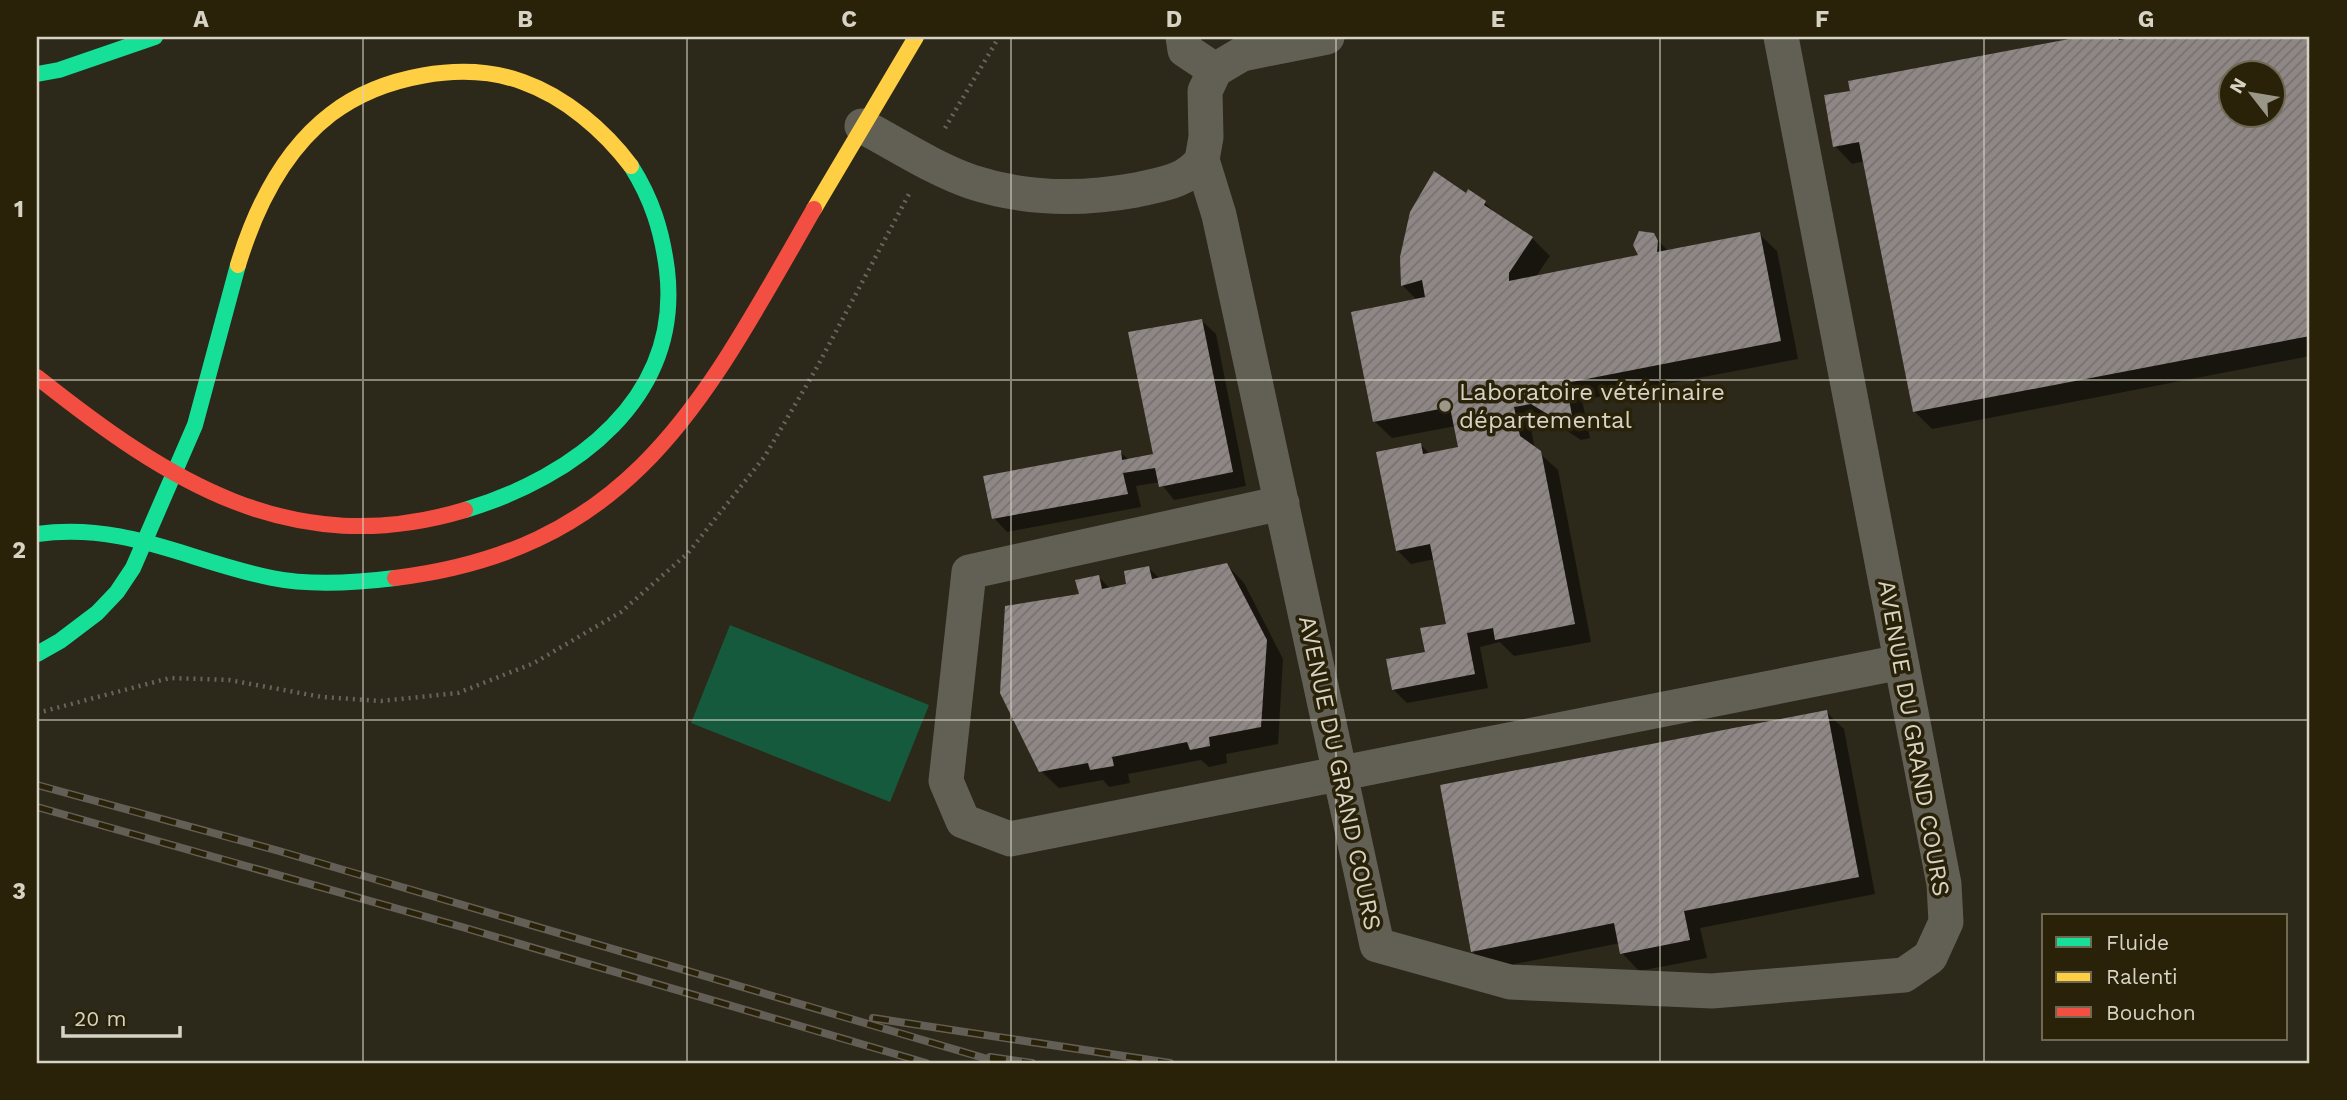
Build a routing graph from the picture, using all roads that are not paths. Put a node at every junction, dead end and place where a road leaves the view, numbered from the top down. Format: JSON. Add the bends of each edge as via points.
{"nodes":[{"id":1,"x":155,"y":37,"type":"edge"},
{"id":2,"x":916,"y":37,"type":"edge"},
{"id":3,"x":1183,"y":37,"type":"edge"},
{"id":4,"x":1327,"y":37,"type":"edge"},
{"id":5,"x":1781,"y":37,"type":"edge"},
{"id":6,"x":1215,"y":70,"type":"junction"},
{"id":7,"x":37,"y":74,"type":"edge"},
{"id":8,"x":863,"y":126,"type":"junction"},
{"id":9,"x":1202,"y":160,"type":"junction"},
{"id":10,"x":37,"y":377,"type":"edge"},
{"id":11,"x":1282,"y":503,"type":"junction"},
{"id":12,"x":37,"y":534,"type":"edge"},
{"id":13,"x":37,"y":654,"type":"edge"},
{"id":14,"x":1901,"y":663,"type":"junction"},
{"id":15,"x":1340,"y":772,"type":"junction"}],
"edges":[{"from":1,"to":7,"type":"main road"},
{"from":2,"to":8,"type":"main road"},
{"from":3,"to":6,"type":"street","via":[[1185,50]]},
{"from":4,"to":6,"type":"street","via":[[1242,54]]},
{"from":5,"to":14,"type":"street","name":"AVENUE DU GRAND COURS"},
{"from":6,"to":9,"type":"street","name":"AVENUE DU GRAND COURS","via":[[1205,91]]},
{"from":8,"to":9,"type":"street","via":[[972,182],[1040,197],[1088,198],[1156,186],[1191,174]]},
{"from":8,"to":12,"type":"main road","via":[[710,386],[666,443],[619,489],[566,525],[508,555],[453,571],[390,580],[303,582],[210,562],[101,530],[56,529]]},
{"from":9,"to":11,"type":"street","name":"AVENUE DU GRAND COURS","via":[[1219,215]]},
{"from":10,"to":13,"type":"main road","via":[[129,447],[194,485],[234,503],[275,515],[328,522],[384,525],[434,519],[485,505],[551,477],[595,447],[620,421],[650,377],[665,335],[670,303],[667,252],[659,219],[642,182],[590,120],[559,99],[517,79],[437,72],[393,81],[355,96],[290,152],[254,219],[193,430],[126,582],[87,621]]},
{"from":11,"to":15,"type":"street","name":"AVENUE DU GRAND COURS"},
{"from":11,"to":15,"type":"street","via":[[969,572],[946,782],[963,821],[1010,839]]},
{"from":14,"to":15,"type":"street"},
{"from":14,"to":15,"type":"street","name":"AVENUE DU GRAND COURS","via":[[1944,884],[1946,922],[1930,957],[1904,975],[1712,991],[1510,982],[1377,945]]}]}
